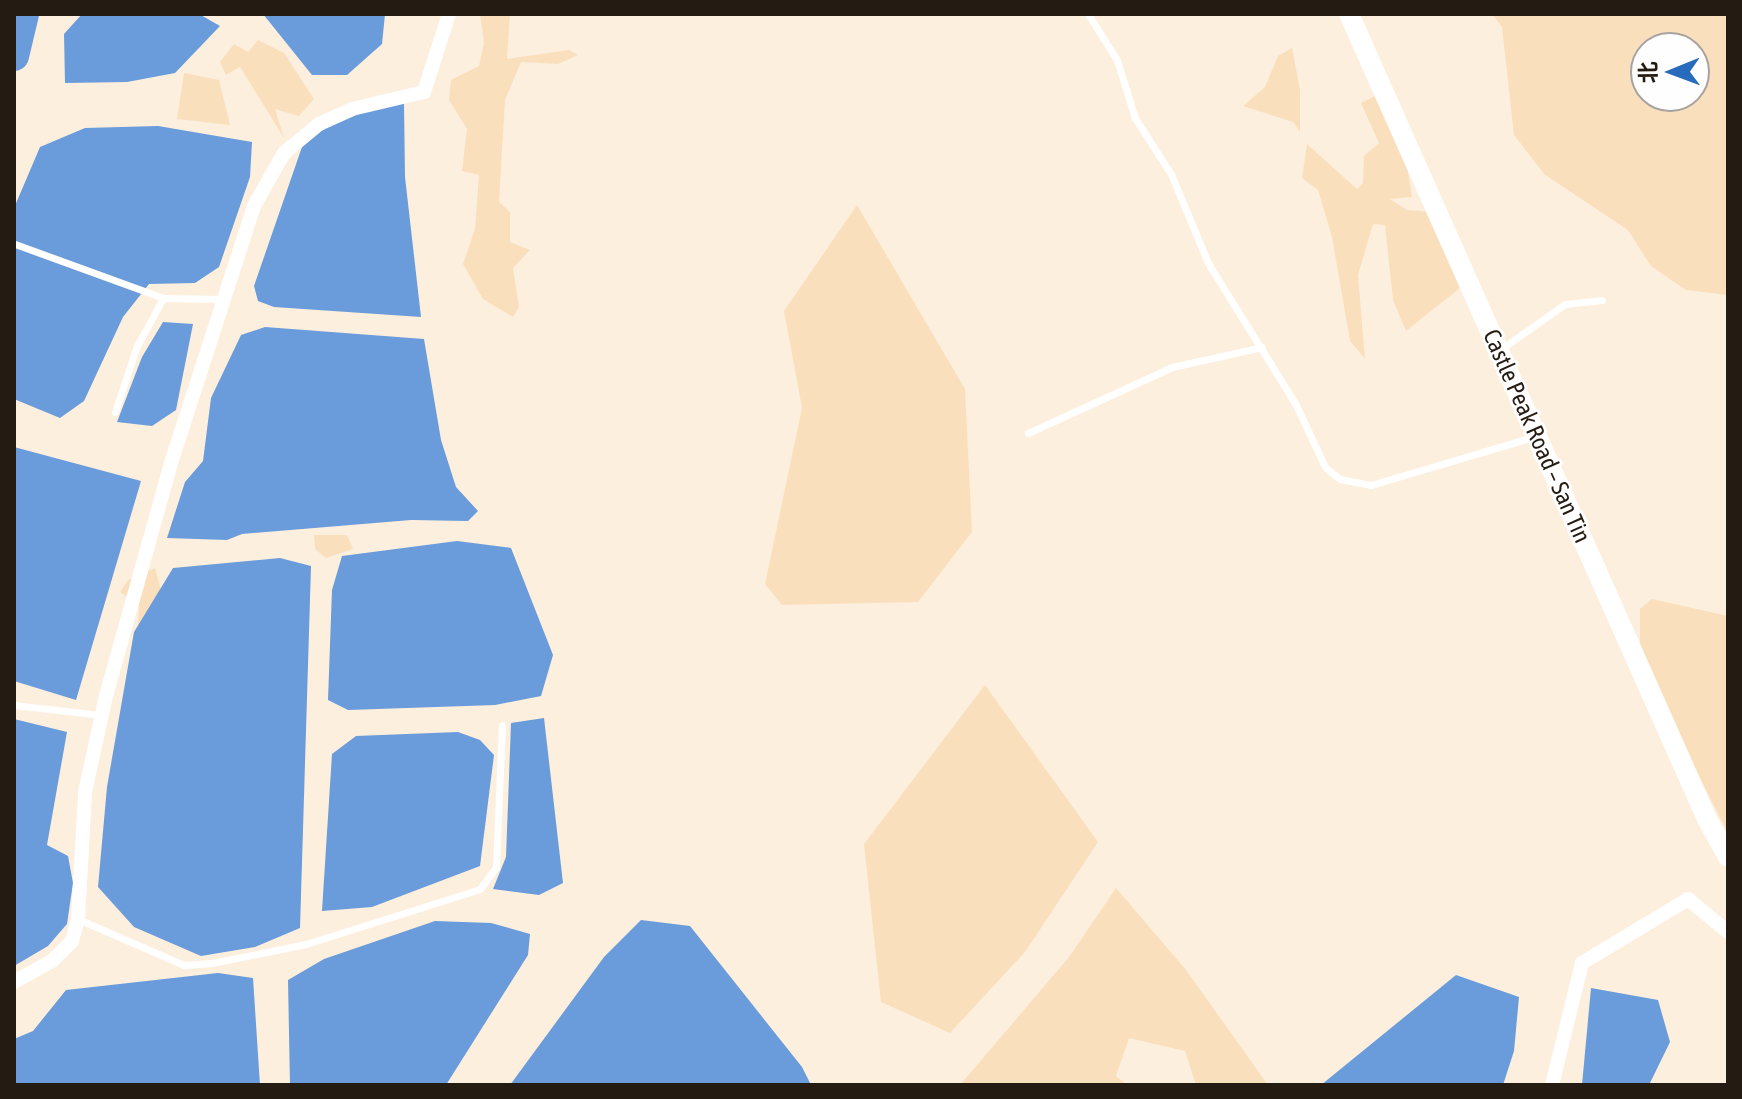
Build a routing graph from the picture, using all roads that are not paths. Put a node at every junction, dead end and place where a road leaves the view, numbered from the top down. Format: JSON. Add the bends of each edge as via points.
{"nodes":[{"id":1,"x":449,"y":14,"type":"edge"},
{"id":2,"x":1088,"y":14,"type":"edge"},
{"id":3,"x":1349,"y":14,"type":"edge"},
{"id":4,"x":15,"y":244,"type":"edge"},
{"id":5,"x":163,"y":298,"type":"junction"},
{"id":6,"x":221,"y":299,"type":"junction"},
{"id":7,"x":1602,"y":300,"type":"dead end"},
{"id":8,"x":1262,"y":347,"type":"junction"},
{"id":9,"x":1499,"y":350,"type":"junction"},
{"id":10,"x":115,"y":412,"type":"dead end"},
{"id":11,"x":1028,"y":433,"type":"dead end"},
{"id":12,"x":1537,"y":436,"type":"junction"},
{"id":13,"x":14,"y":705,"type":"edge"},
{"id":14,"x":101,"y":715,"type":"junction"},
{"id":15,"x":502,"y":725,"type":"dead end"},
{"id":16,"x":1728,"y":857,"type":"edge"},
{"id":17,"x":78,"y":919,"type":"junction"},
{"id":18,"x":1728,"y":932,"type":"edge"},
{"id":19,"x":14,"y":982,"type":"edge"},
{"id":20,"x":1552,"y":1085,"type":"edge"}],
"edges":[{"from":1,"to":6,"type":"street","via":[[424,92],[352,109],[319,124],[284,153],[254,206]]},
{"from":2,"to":8,"type":"lane","via":[[1117,60],[1135,118],[1171,174],[1208,263]]},
{"from":3,"to":9,"type":"main road","name":"Castle Peak Road – San Tin"},
{"from":4,"to":5,"type":"lane"},
{"from":5,"to":6,"type":"lane"},
{"from":5,"to":10,"type":"lane","via":[[136,348]]},
{"from":6,"to":14,"type":"street"},
{"from":7,"to":9,"type":"lane","via":[[1565,304]]},
{"from":8,"to":11,"type":"lane","via":[[1172,367]]},
{"from":8,"to":12,"type":"lane","via":[[1325,467],[1355,484],[1395,480]]},
{"from":9,"to":12,"type":"main road","name":"Castle Peak Road – San Tin"},
{"from":12,"to":16,"type":"main road","name":"Castle Peak Road – San Tin"},
{"from":13,"to":14,"type":"lane"},
{"from":14,"to":17,"type":"street","via":[[81,817]]},
{"from":15,"to":17,"type":"lane","via":[[496,867],[480,889],[306,944],[212,963],[184,965]]},
{"from":17,"to":19,"type":"street","via":[[72,941],[52,961]]},
{"from":18,"to":20,"type":"street","via":[[1688,899],[1582,963]]}]}
